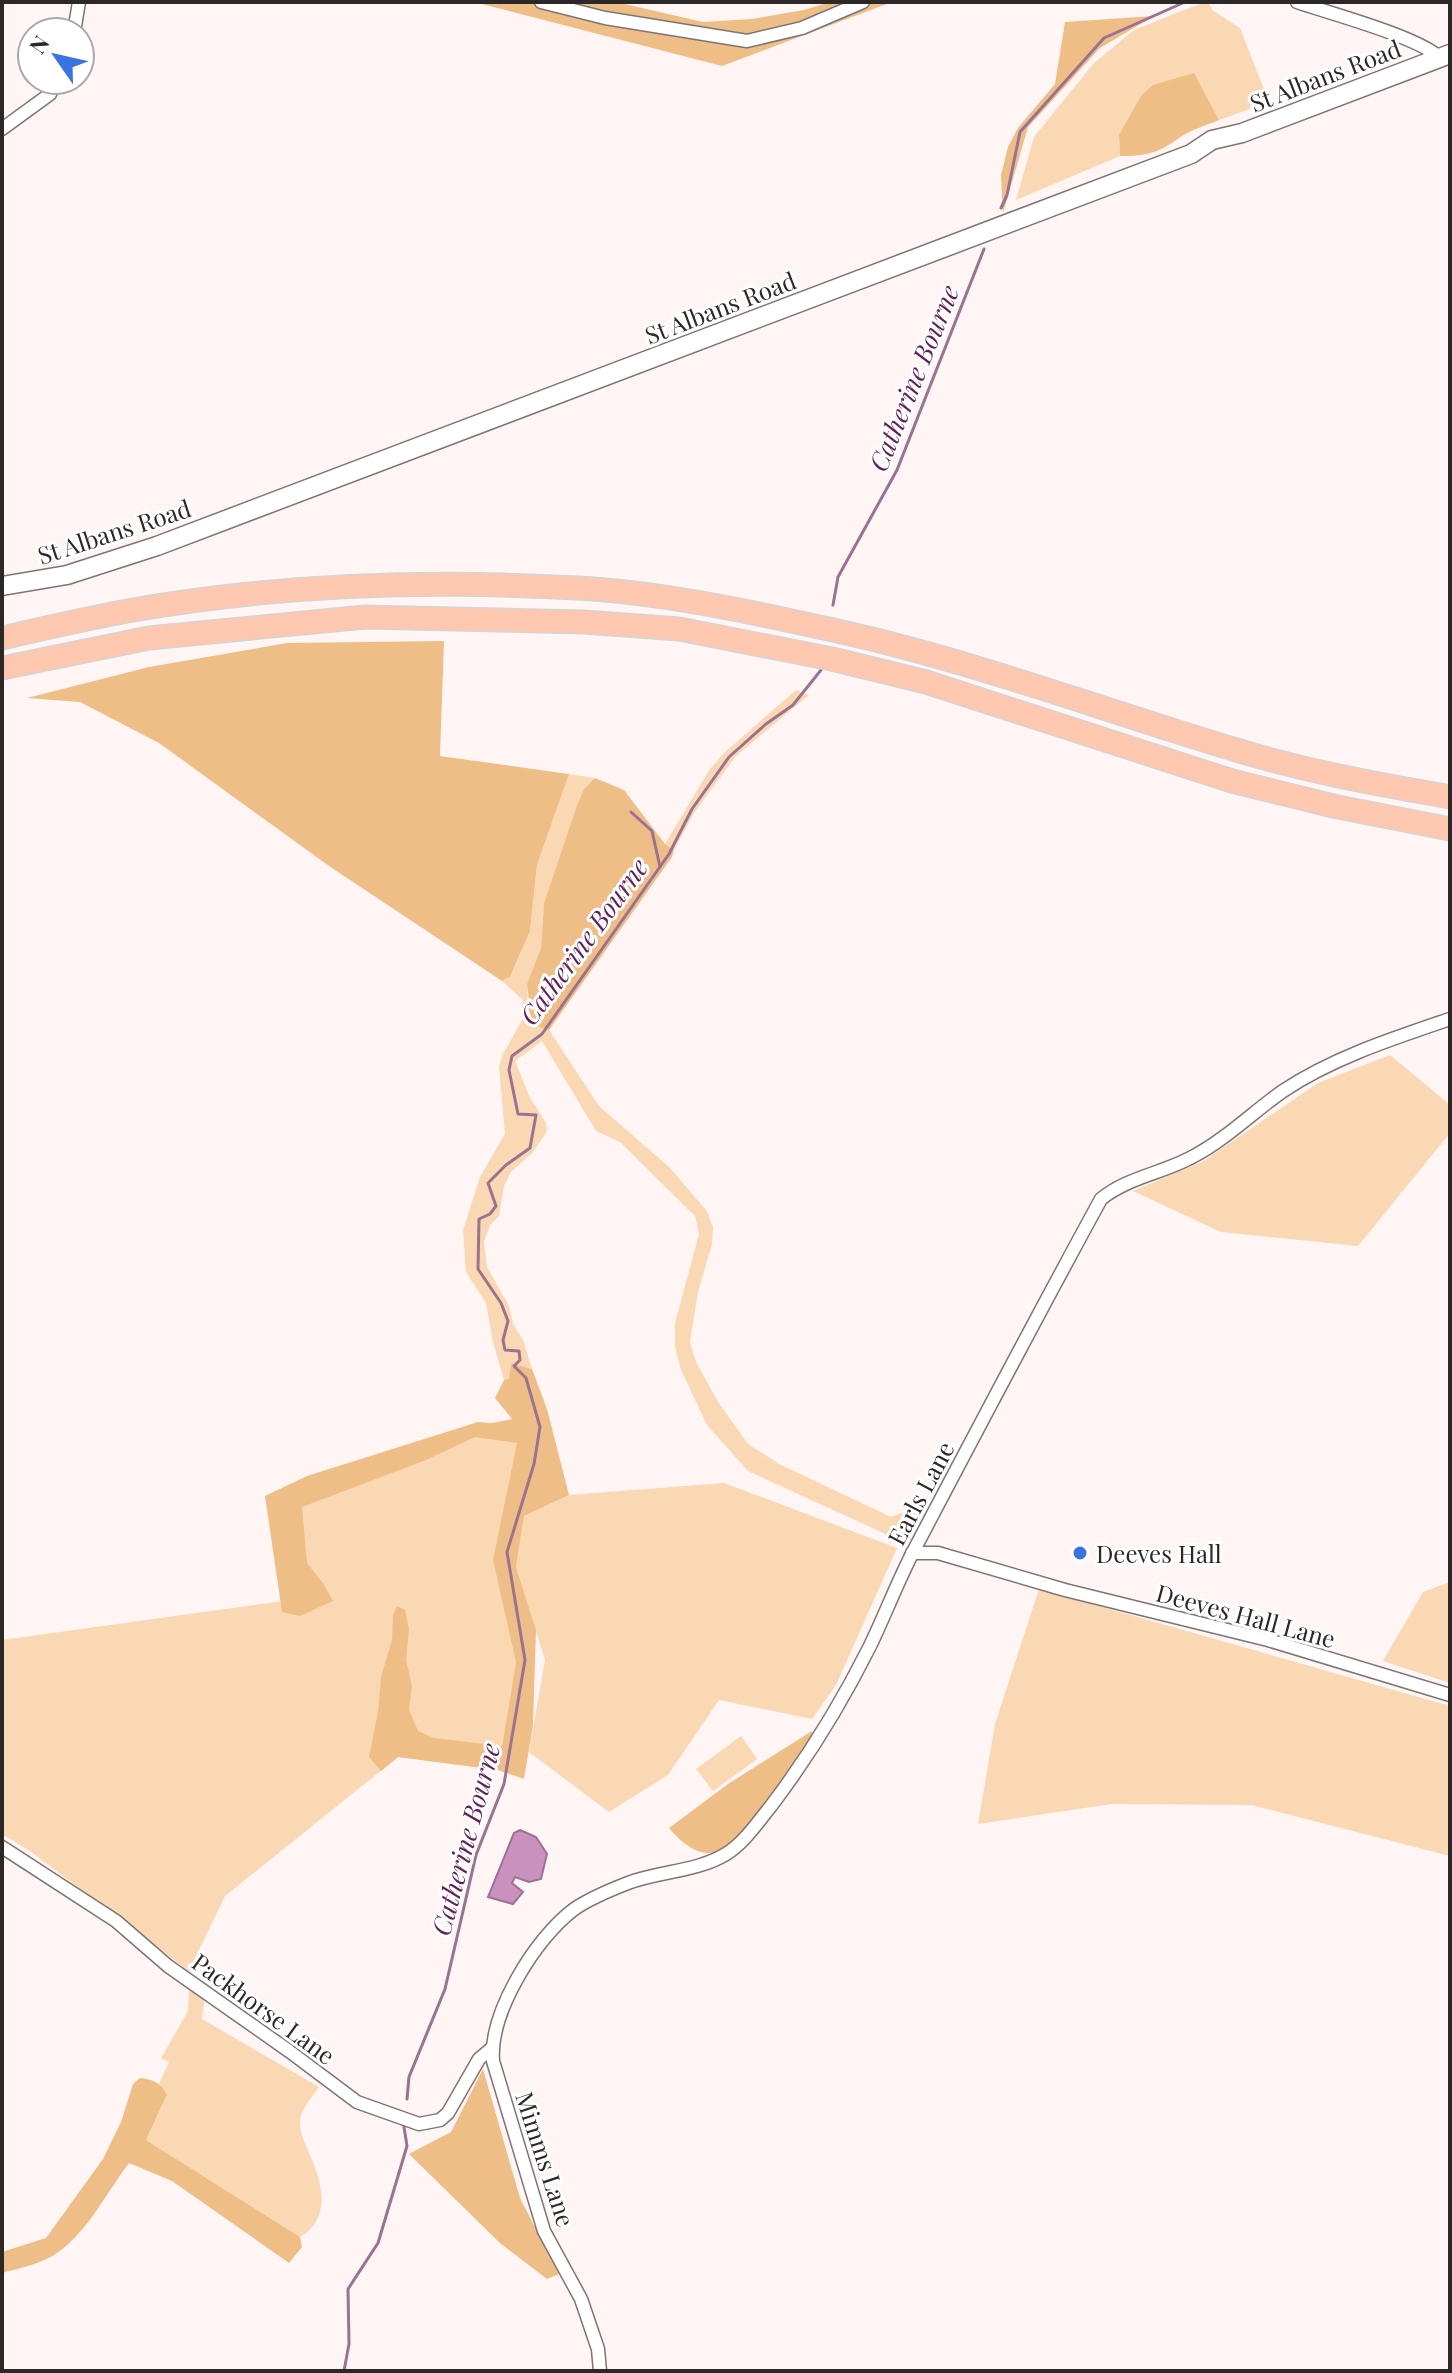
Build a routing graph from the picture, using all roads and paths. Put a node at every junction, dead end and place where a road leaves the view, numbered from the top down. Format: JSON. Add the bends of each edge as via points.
{"nodes":[{"id":1,"x":541,"y":2,"type":"edge"},
{"id":2,"x":863,"y":2,"type":"edge"},
{"id":3,"x":1297,"y":2,"type":"edge"},
{"id":4,"x":1445,"y":56,"type":"edge"},
{"id":5,"x":47,"y":96,"type":"edge"},
{"id":6,"x":2,"y":129,"type":"edge"},
{"id":7,"x":2,"y":586,"type":"edge"},
{"id":8,"x":2,"y":638,"type":"edge"},
{"id":9,"x":2,"y":668,"type":"edge"},
{"id":10,"x":1450,"y":797,"type":"edge"},
{"id":11,"x":1450,"y":829,"type":"edge"},
{"id":12,"x":1450,"y":1019,"type":"edge"},
{"id":13,"x":925,"y":1530,"type":"junction"},
{"id":14,"x":912,"y":1553,"type":"junction"},
{"id":15,"x":938,"y":1553,"type":"junction"},
{"id":16,"x":1450,"y":1695,"type":"edge"},
{"id":17,"x":2,"y":1847,"type":"edge"},
{"id":18,"x":492,"y":2048,"type":"junction"},
{"id":19,"x":600,"y":2371,"type":"edge"}],
"edges":[{"from":1,"to":2,"type":"street","via":[[747,41],[802,28]]},
{"from":3,"to":4,"type":"street"},
{"from":4,"to":7,"type":"main road","name":"St Albans Road","via":[[1212,140],[1191,154],[157,546],[67,575]]},
{"from":5,"to":6,"type":"street"},
{"from":8,"to":10,"type":"highway","via":[[134,609],[255,595],[411,586],[580,588],[829,629],[1007,677],[1242,752]]},
{"from":9,"to":11,"type":"highway","via":[[149,638],[365,617],[679,629],[926,682],[1232,781]]},
{"from":12,"to":13,"type":"street","name":"Earls Lane","via":[[1314,1073],[1194,1157],[1118,1185],[1101,1199]]},
{"from":13,"to":14,"type":"street","name":"Earls Lane"},
{"from":13,"to":15,"type":"street"},
{"from":14,"to":15,"type":"street","name":"Deeves Hall Lane"},
{"from":14,"to":18,"type":"street","name":"Earls Lane","via":[[838,1706],[796,1774],[753,1829],[729,1853],[706,1864],[630,1882],[573,1910],[548,1936],[510,1993]]},
{"from":15,"to":16,"type":"street","name":"Deeves Hall Lane","via":[[1268,1640]]},
{"from":17,"to":18,"type":"street","name":"Packhorse Lane","via":[[116,1921],[203,1992],[357,2102],[419,2124],[432,2123],[448,2113],[479,2059]]},
{"from":18,"to":19,"type":"street","name":"Mimms Lane","via":[[496,2077],[544,2231],[581,2299]]}]}
